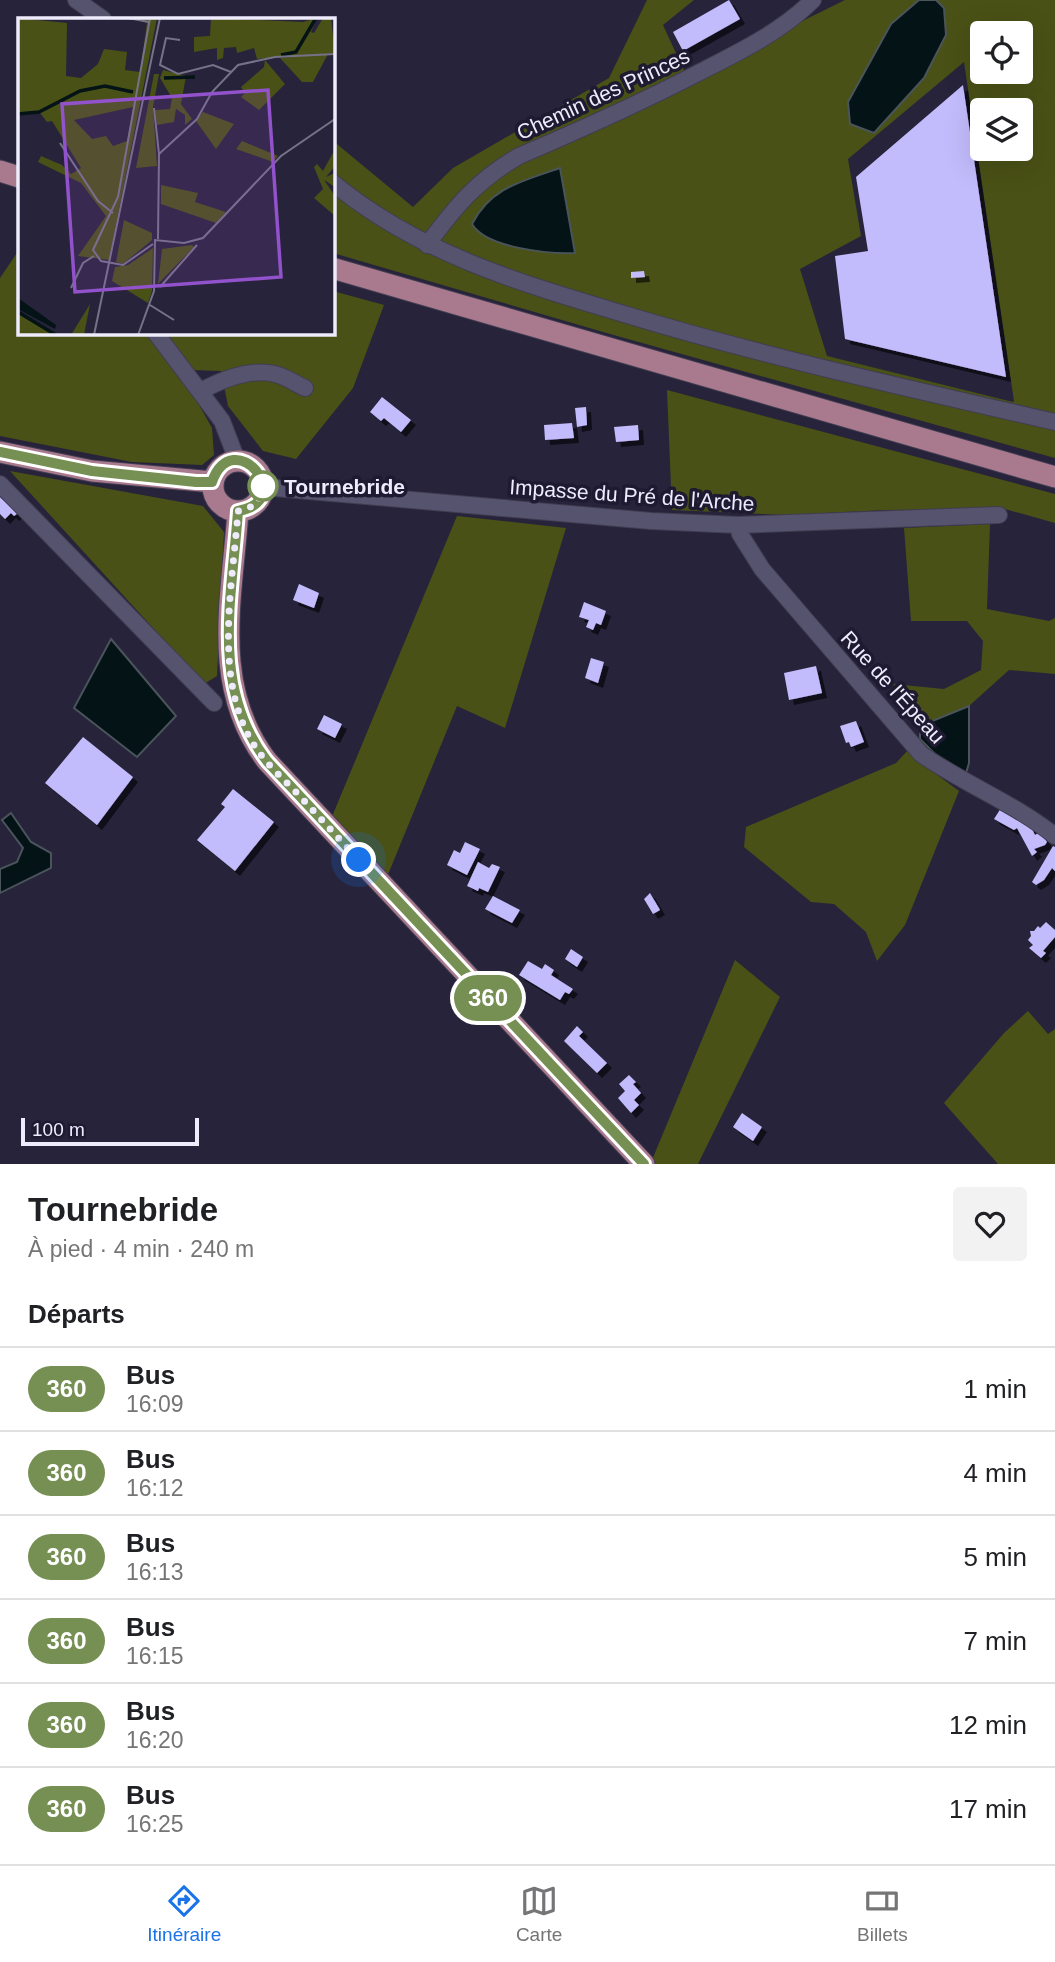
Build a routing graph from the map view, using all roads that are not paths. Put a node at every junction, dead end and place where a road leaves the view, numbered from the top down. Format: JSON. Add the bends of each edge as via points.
{"nodes":[{"id":1,"x":76,"y":0,"type":"edge"},
{"id":2,"x":813,"y":0,"type":"edge"},
{"id":3,"x":102,"y":18,"type":"edge"},
{"id":4,"x":0,"y":172,"type":"edge"},
{"id":5,"x":18,"y":177,"type":"edge"},
{"id":6,"x":334,"y":183,"type":"edge"},
{"id":7,"x":427,"y":245,"type":"junction"},
{"id":8,"x":334,"y":269,"type":"edge"},
{"id":9,"x":157,"y":334,"type":"edge"},
{"id":10,"x":305,"y":388,"type":"dead end"},
{"id":11,"x":201,"y":391,"type":"junction"},
{"id":12,"x":1055,"y":422,"type":"edge"},
{"id":13,"x":0,"y":452,"type":"edge"},
{"id":14,"x":237,"y":460,"type":"junction"},
{"id":15,"x":1055,"y":477,"type":"edge"},
{"id":16,"x":212,"y":482,"type":"junction"},
{"id":17,"x":0,"y":484,"type":"edge"},
{"id":18,"x":263,"y":486,"type":"junction"},
{"id":19,"x":238,"y":511,"type":"junction"},
{"id":20,"x":999,"y":515,"type":"dead end"},
{"id":21,"x":738,"y":525,"type":"junction"},
{"id":22,"x":214,"y":703,"type":"dead end"},
{"id":23,"x":1055,"y":836,"type":"edge"},
{"id":24,"x":644,"y":1164,"type":"edge"}],
"edges":[{"from":1,"to":3,"type":"street"},
{"from":2,"to":7,"type":"street","name":"Chemin des Princes","via":[[748,48],[499,168],[459,203]]},
{"from":4,"to":5,"type":"main road"},
{"from":6,"to":7,"type":"street"},
{"from":7,"to":12,"type":"street","via":[[517,281],[681,331],[821,369]]},
{"from":8,"to":15,"type":"main road"},
{"from":9,"to":11,"type":"street"},
{"from":10,"to":11,"type":"street","via":[[276,374],[253,372]]},
{"from":11,"to":14,"type":"street","via":[[222,421]]},
{"from":13,"to":16,"type":"main road","via":[[92,471]]},
{"from":14,"to":16,"type":"main road","via":[[221,467]]},
{"from":14,"to":18,"type":"main road","via":[[258,471]]},
{"from":16,"to":19,"type":"main road","via":[[222,506]]},
{"from":17,"to":22,"type":"street"},
{"from":18,"to":19,"type":"main road","via":[[253,506]]},
{"from":18,"to":21,"type":"street","name":"Impasse du Pré de l'Arche"},
{"from":19,"to":24,"type":"main road","via":[[229,666],[241,719],[253,743]]},
{"from":20,"to":21,"type":"street","name":"Impasse du Pré de l'Arche"},
{"from":21,"to":23,"type":"street","name":"Rue de l'Épeau","via":[[762,569],[922,754],[951,775],[1031,816]]}]}
